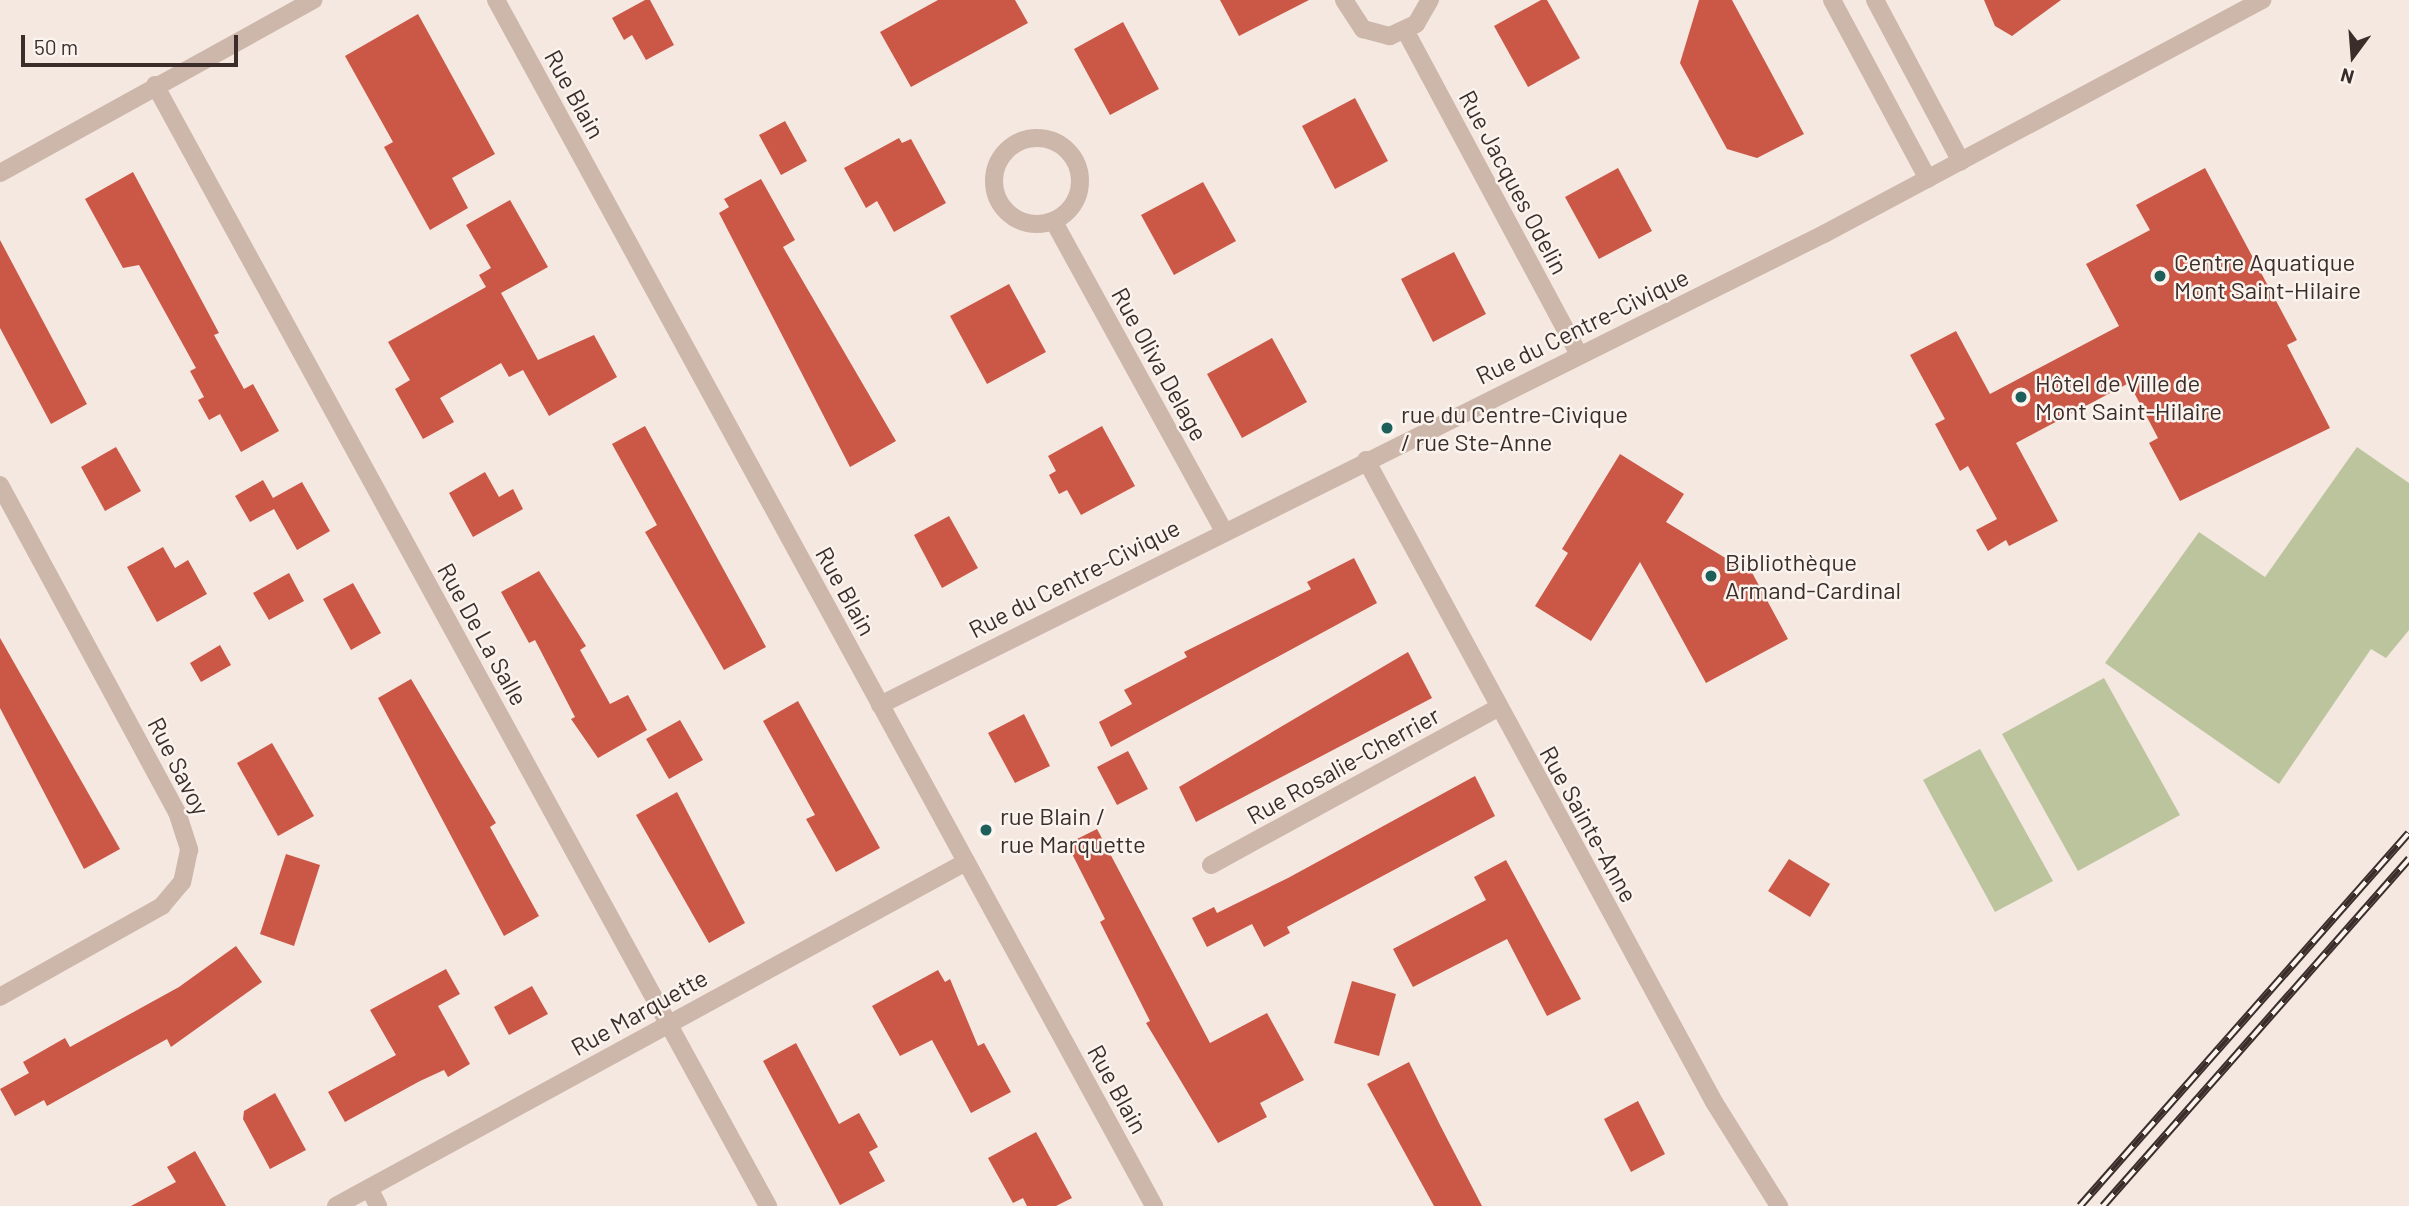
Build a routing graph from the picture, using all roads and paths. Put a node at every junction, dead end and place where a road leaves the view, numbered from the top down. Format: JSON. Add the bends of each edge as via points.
{"nodes":[{"id":1,"x":313,"y":0,"type":"edge"},
{"id":2,"x":496,"y":0,"type":"edge"},
{"id":3,"x":1344,"y":0,"type":"edge"},
{"id":4,"x":1430,"y":0,"type":"edge"},
{"id":5,"x":1832,"y":0,"type":"edge"},
{"id":6,"x":1875,"y":0,"type":"edge"},
{"id":7,"x":2263,"y":0,"type":"edge"},
{"id":8,"x":1406,"y":32,"type":"junction"},
{"id":9,"x":155,"y":85,"type":"junction"},
{"id":10,"x":1961,"y":162,"type":"junction"},
{"id":11,"x":0,"y":173,"type":"edge"},
{"id":12,"x":1928,"y":179,"type":"junction"},
{"id":13,"x":1054,"y":222,"type":"junction"},
{"id":14,"x":1579,"y":355,"type":"junction"},
{"id":15,"x":1366,"y":460,"type":"junction"},
{"id":16,"x":0,"y":485,"type":"edge"},
{"id":17,"x":1223,"y":530,"type":"junction"},
{"id":18,"x":880,"y":705,"type":"junction"},
{"id":19,"x":1498,"y":708,"type":"junction"},
{"id":20,"x":966,"y":862,"type":"junction"},
{"id":21,"x":1211,"y":865,"type":"dead end"},
{"id":22,"x":0,"y":998,"type":"edge"},
{"id":23,"x":668,"y":1024,"type":"junction"},
{"id":24,"x":369,"y":1188,"type":"junction"},
{"id":25,"x":336,"y":1206,"type":"edge"},
{"id":26,"x":378,"y":1206,"type":"edge"},
{"id":27,"x":768,"y":1206,"type":"edge"},
{"id":28,"x":1154,"y":1206,"type":"edge"},
{"id":29,"x":1779,"y":1206,"type":"edge"}],
"edges":[{"from":1,"to":9,"type":"street"},
{"from":2,"to":18,"type":"street","name":"Rue Blain"},
{"from":3,"to":8,"type":"street","via":[[1363,29],[1383,35]]},
{"from":4,"to":8,"type":"street","via":[[1425,13]]},
{"from":5,"to":12,"type":"street"},
{"from":6,"to":10,"type":"street"},
{"from":7,"to":10,"type":"street","name":"Rue du Centre-Civique"},
{"from":8,"to":14,"type":"street","name":"Rue Jacques Odelin"},
{"from":9,"to":11,"type":"street"},
{"from":9,"to":23,"type":"street","name":"Rue De La Salle"},
{"from":10,"to":12,"type":"street","name":"Rue du Centre-Civique"},
{"from":12,"to":14,"type":"street","name":"Rue du Centre-Civique"},
{"from":13,"to":13,"type":"street","via":[[1076,202],[1078,166],[1052,140],[1023,140],[1000,158],[995,170],[996,197],[1003,209],[1026,223]]},
{"from":13,"to":17,"type":"street","name":"Rue Oliva Delage"},
{"from":14,"to":15,"type":"street","name":"Rue du Centre-Civique"},
{"from":15,"to":17,"type":"street","name":"Rue du Centre-Civique"},
{"from":15,"to":19,"type":"street","name":"Rue Sainte-Anne"},
{"from":16,"to":22,"type":"street","name":"Rue Savoy","via":[[181,819],[189,850],[182,881],[162,906]]},
{"from":17,"to":18,"type":"street","name":"Rue du Centre-Civique"},
{"from":18,"to":20,"type":"street","name":"Rue Blain"},
{"from":19,"to":21,"type":"street","name":"Rue Rosalie-Cherrier"},
{"from":19,"to":29,"type":"street","name":"Rue Sainte-Anne","via":[[1714,1102]]},
{"from":20,"to":23,"type":"street","name":"Rue Marquette"},
{"from":20,"to":28,"type":"street","name":"Rue Blain"},
{"from":23,"to":24,"type":"street","name":"Rue Marquette"},
{"from":23,"to":27,"type":"street","name":"Rue De La Salle"},
{"from":24,"to":25,"type":"street","name":"Rue Marquette"},
{"from":24,"to":26,"type":"street"}]}
